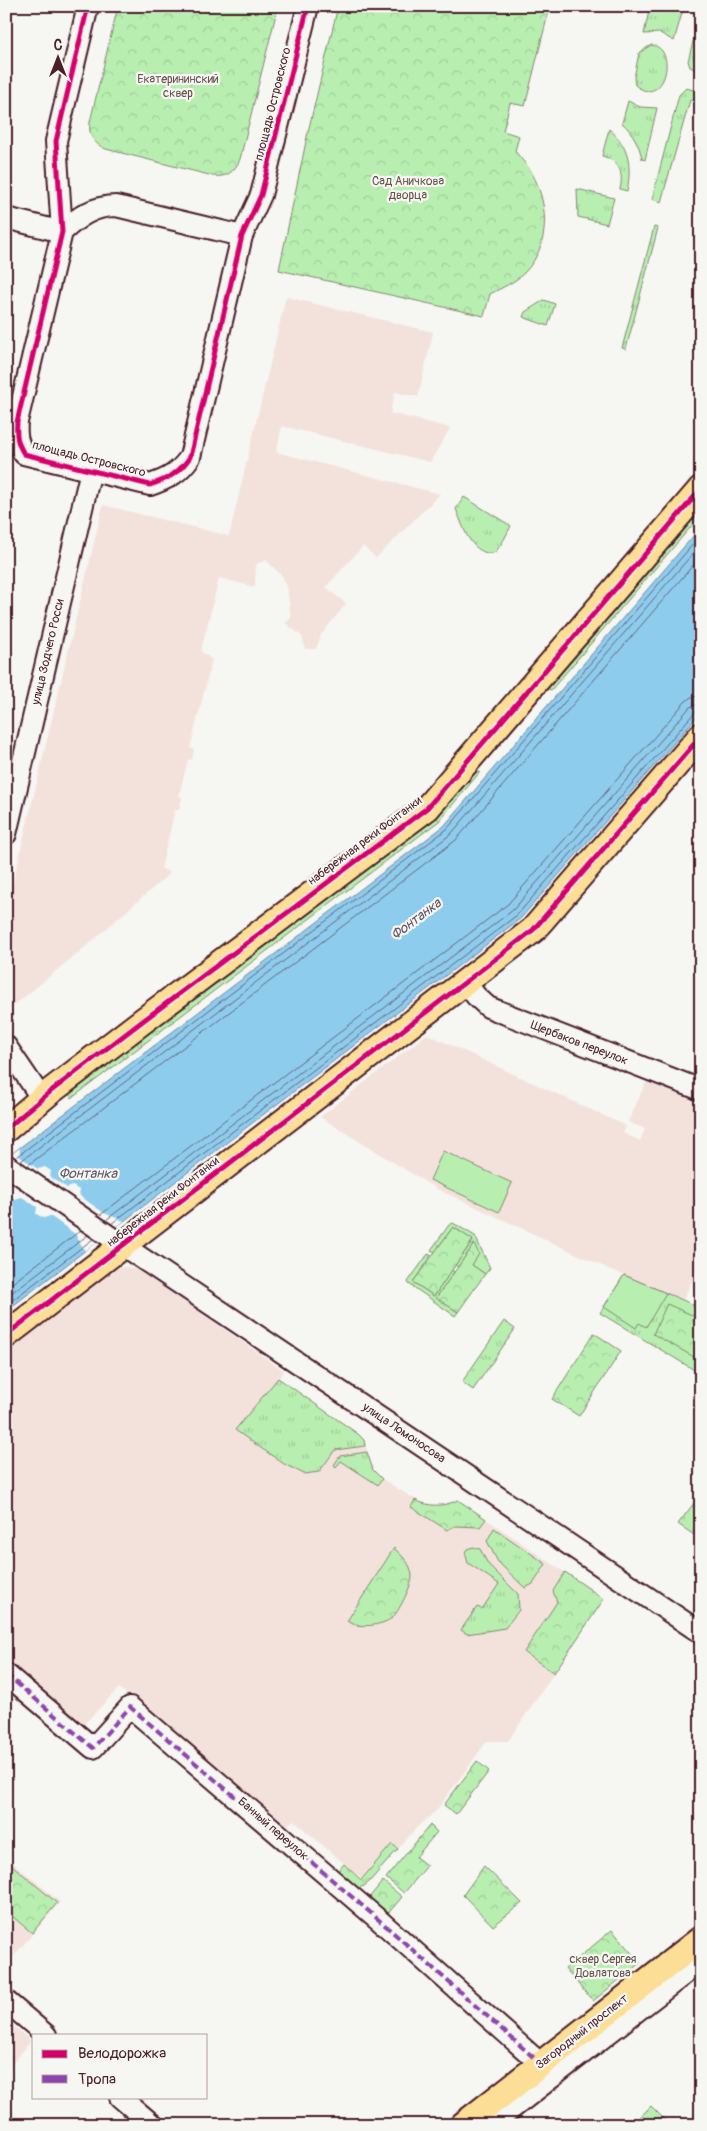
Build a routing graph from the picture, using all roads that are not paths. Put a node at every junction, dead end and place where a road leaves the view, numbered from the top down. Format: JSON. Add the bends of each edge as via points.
{"nodes":[{"id":1,"x":88,"y":6,"type":"edge"},
{"id":2,"x":308,"y":6,"type":"edge"},
{"id":3,"x":6,"y":218,"type":"edge"},
{"id":4,"x":62,"y":232,"type":"junction"},
{"id":5,"x":242,"y":236,"type":"junction"},
{"id":6,"x":91,"y":470,"type":"junction"},
{"id":7,"x":701,"y":489,"type":"edge"},
{"id":8,"x":701,"y":736,"type":"edge"},
{"id":9,"x":6,"y":834,"type":"edge"},
{"id":10,"x":466,"y":983,"type":"junction"},
{"id":11,"x":6,"y":1046,"type":"edge"},
{"id":12,"x":701,"y":1090,"type":"edge"},
{"id":13,"x":42,"y":1099,"type":"junction"},
{"id":14,"x":6,"y":1129,"type":"edge"},
{"id":15,"x":6,"y":1165,"type":"edge"},
{"id":16,"x":114,"y":1240,"type":"junction"},
{"id":17,"x":6,"y":1335,"type":"edge"},
{"id":18,"x":701,"y":1633,"type":"edge"},
{"id":19,"x":6,"y":1674,"type":"edge"},
{"id":20,"x":701,"y":1939,"type":"edge"},
{"id":21,"x":701,"y":1961,"type":"edge"},
{"id":22,"x":6,"y":2001,"type":"edge"},
{"id":23,"x":45,"y":2034,"type":"edge"},
{"id":24,"x":541,"y":2064,"type":"junction"},
{"id":25,"x":121,"y":2098,"type":"edge"},
{"id":26,"x":153,"y":2125,"type":"edge"},
{"id":27,"x":464,"y":2125,"type":"edge"},
{"id":28,"x":491,"y":2125,"type":"edge"}],
"edges":[{"from":1,"to":4,"type":"street","name":"площадь Островского","via":[[56,141]]},
{"from":2,"to":5,"type":"street","name":"площадь Островского","via":[[261,195]]},
{"from":3,"to":4,"type":"street"},
{"from":4,"to":5,"type":"street","via":[[88,212],[103,206],[116,206]]},
{"from":4,"to":6,"type":"street","name":"площадь Островского","via":[[16,434],[24,454]]},
{"from":5,"to":6,"type":"street","name":"площадь Островского","via":[[190,457],[182,469],[168,480],[150,485]]},
{"from":6,"to":9,"type":"street","name":"улица Зодчего Росси"},
{"from":7,"to":13,"type":"main road","name":"набережная реки Фонтанки","via":[[427,808]]},
{"from":8,"to":10,"type":"main road","name":"набережная реки Фонтанки","via":[[533,930]]},
{"from":10,"to":12,"type":"street","name":"Щербаков переулок","via":[[488,1007]]},
{"from":10,"to":16,"type":"main road","name":"набережная реки Фонтанки"},
{"from":11,"to":13,"type":"street"},
{"from":13,"to":14,"type":"main road","name":"набережная реки Фонтанки"},
{"from":15,"to":16,"type":"street","name":"улица Ломоносова"},
{"from":16,"to":17,"type":"main road","name":"набережная реки Фонтанки"},
{"from":16,"to":18,"type":"street","name":"улица Ломоносова"},
{"from":19,"to":24,"type":"street","name":"Банный переулок","via":[[93,1748],[130,1707],[380,1920]]},
{"from":20,"to":24,"type":"main road","name":"Загородный проспект"},
{"from":21,"to":28,"type":"street","name":"Загородный проспект"},
{"from":22,"to":23,"type":"street"},
{"from":24,"to":27,"type":"main road","name":"Загородный проспект"},
{"from":25,"to":26,"type":"street"}]}
